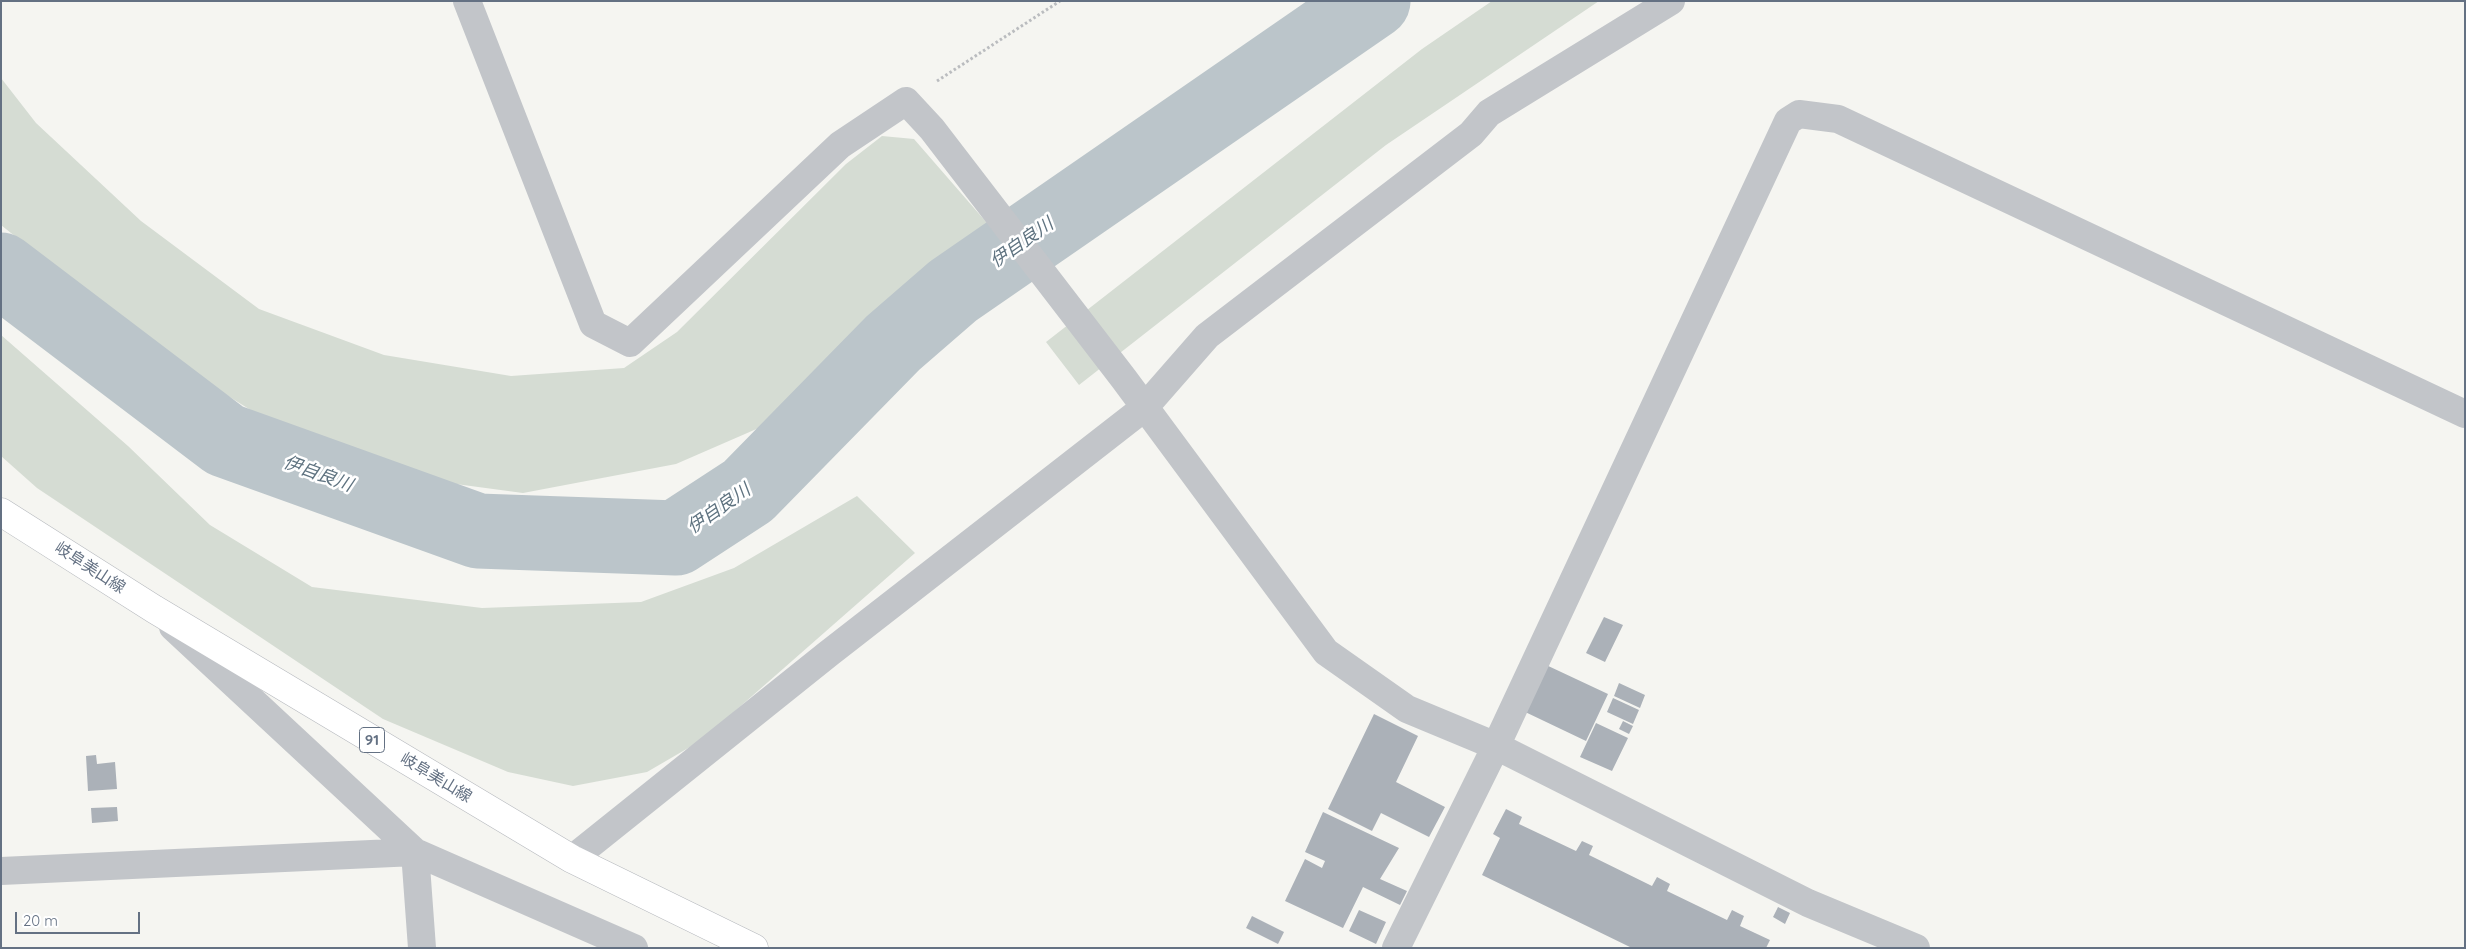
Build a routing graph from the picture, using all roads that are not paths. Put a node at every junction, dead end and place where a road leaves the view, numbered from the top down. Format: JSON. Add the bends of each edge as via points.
{"nodes":[{"id":1,"x":467,"y":1,"type":"edge"},
{"id":2,"x":1671,"y":1,"type":"edge"},
{"id":3,"x":1144,"y":408,"type":"junction"},
{"id":4,"x":2465,"y":414,"type":"edge"},
{"id":5,"x":1,"y":512,"type":"edge"},
{"id":6,"x":154,"y":609,"type":"junction"},
{"id":7,"x":1496,"y":746,"type":"junction"},
{"id":8,"x":415,"y":852,"type":"junction"},
{"id":9,"x":572,"y":859,"type":"junction"},
{"id":10,"x":1,"y":871,"type":"edge"},
{"id":11,"x":422,"y":948,"type":"edge"},
{"id":12,"x":634,"y":948,"type":"edge"},
{"id":13,"x":754,"y":948,"type":"edge"},
{"id":14,"x":1396,"y":948,"type":"edge"},
{"id":15,"x":1916,"y":948,"type":"edge"}],
"edges":[{"from":1,"to":3,"type":"street","via":[[593,324],[630,343],[840,146],[906,101],[932,129]]},
{"from":2,"to":3,"type":"street","via":[[1489,113],[1471,134],[1207,336]]},
{"from":3,"to":7,"type":"street","via":[[1326,652],[1407,709]]},
{"from":3,"to":9,"type":"street"},
{"from":4,"to":7,"type":"street","via":[[1838,119],[1799,114],[1788,122]]},
{"from":5,"to":6,"type":"main road","name":"岐阜美山線","number":"91"},
{"from":6,"to":8,"type":"street"},
{"from":6,"to":9,"type":"main road","name":"岐阜美山線","number":"91"},
{"from":7,"to":14,"type":"street"},
{"from":7,"to":15,"type":"street","via":[[1808,903]]},
{"from":8,"to":10,"type":"street"},
{"from":8,"to":11,"type":"street"},
{"from":8,"to":12,"type":"street"},
{"from":9,"to":13,"type":"main road","name":"岐阜美山線","number":"91"}]}
